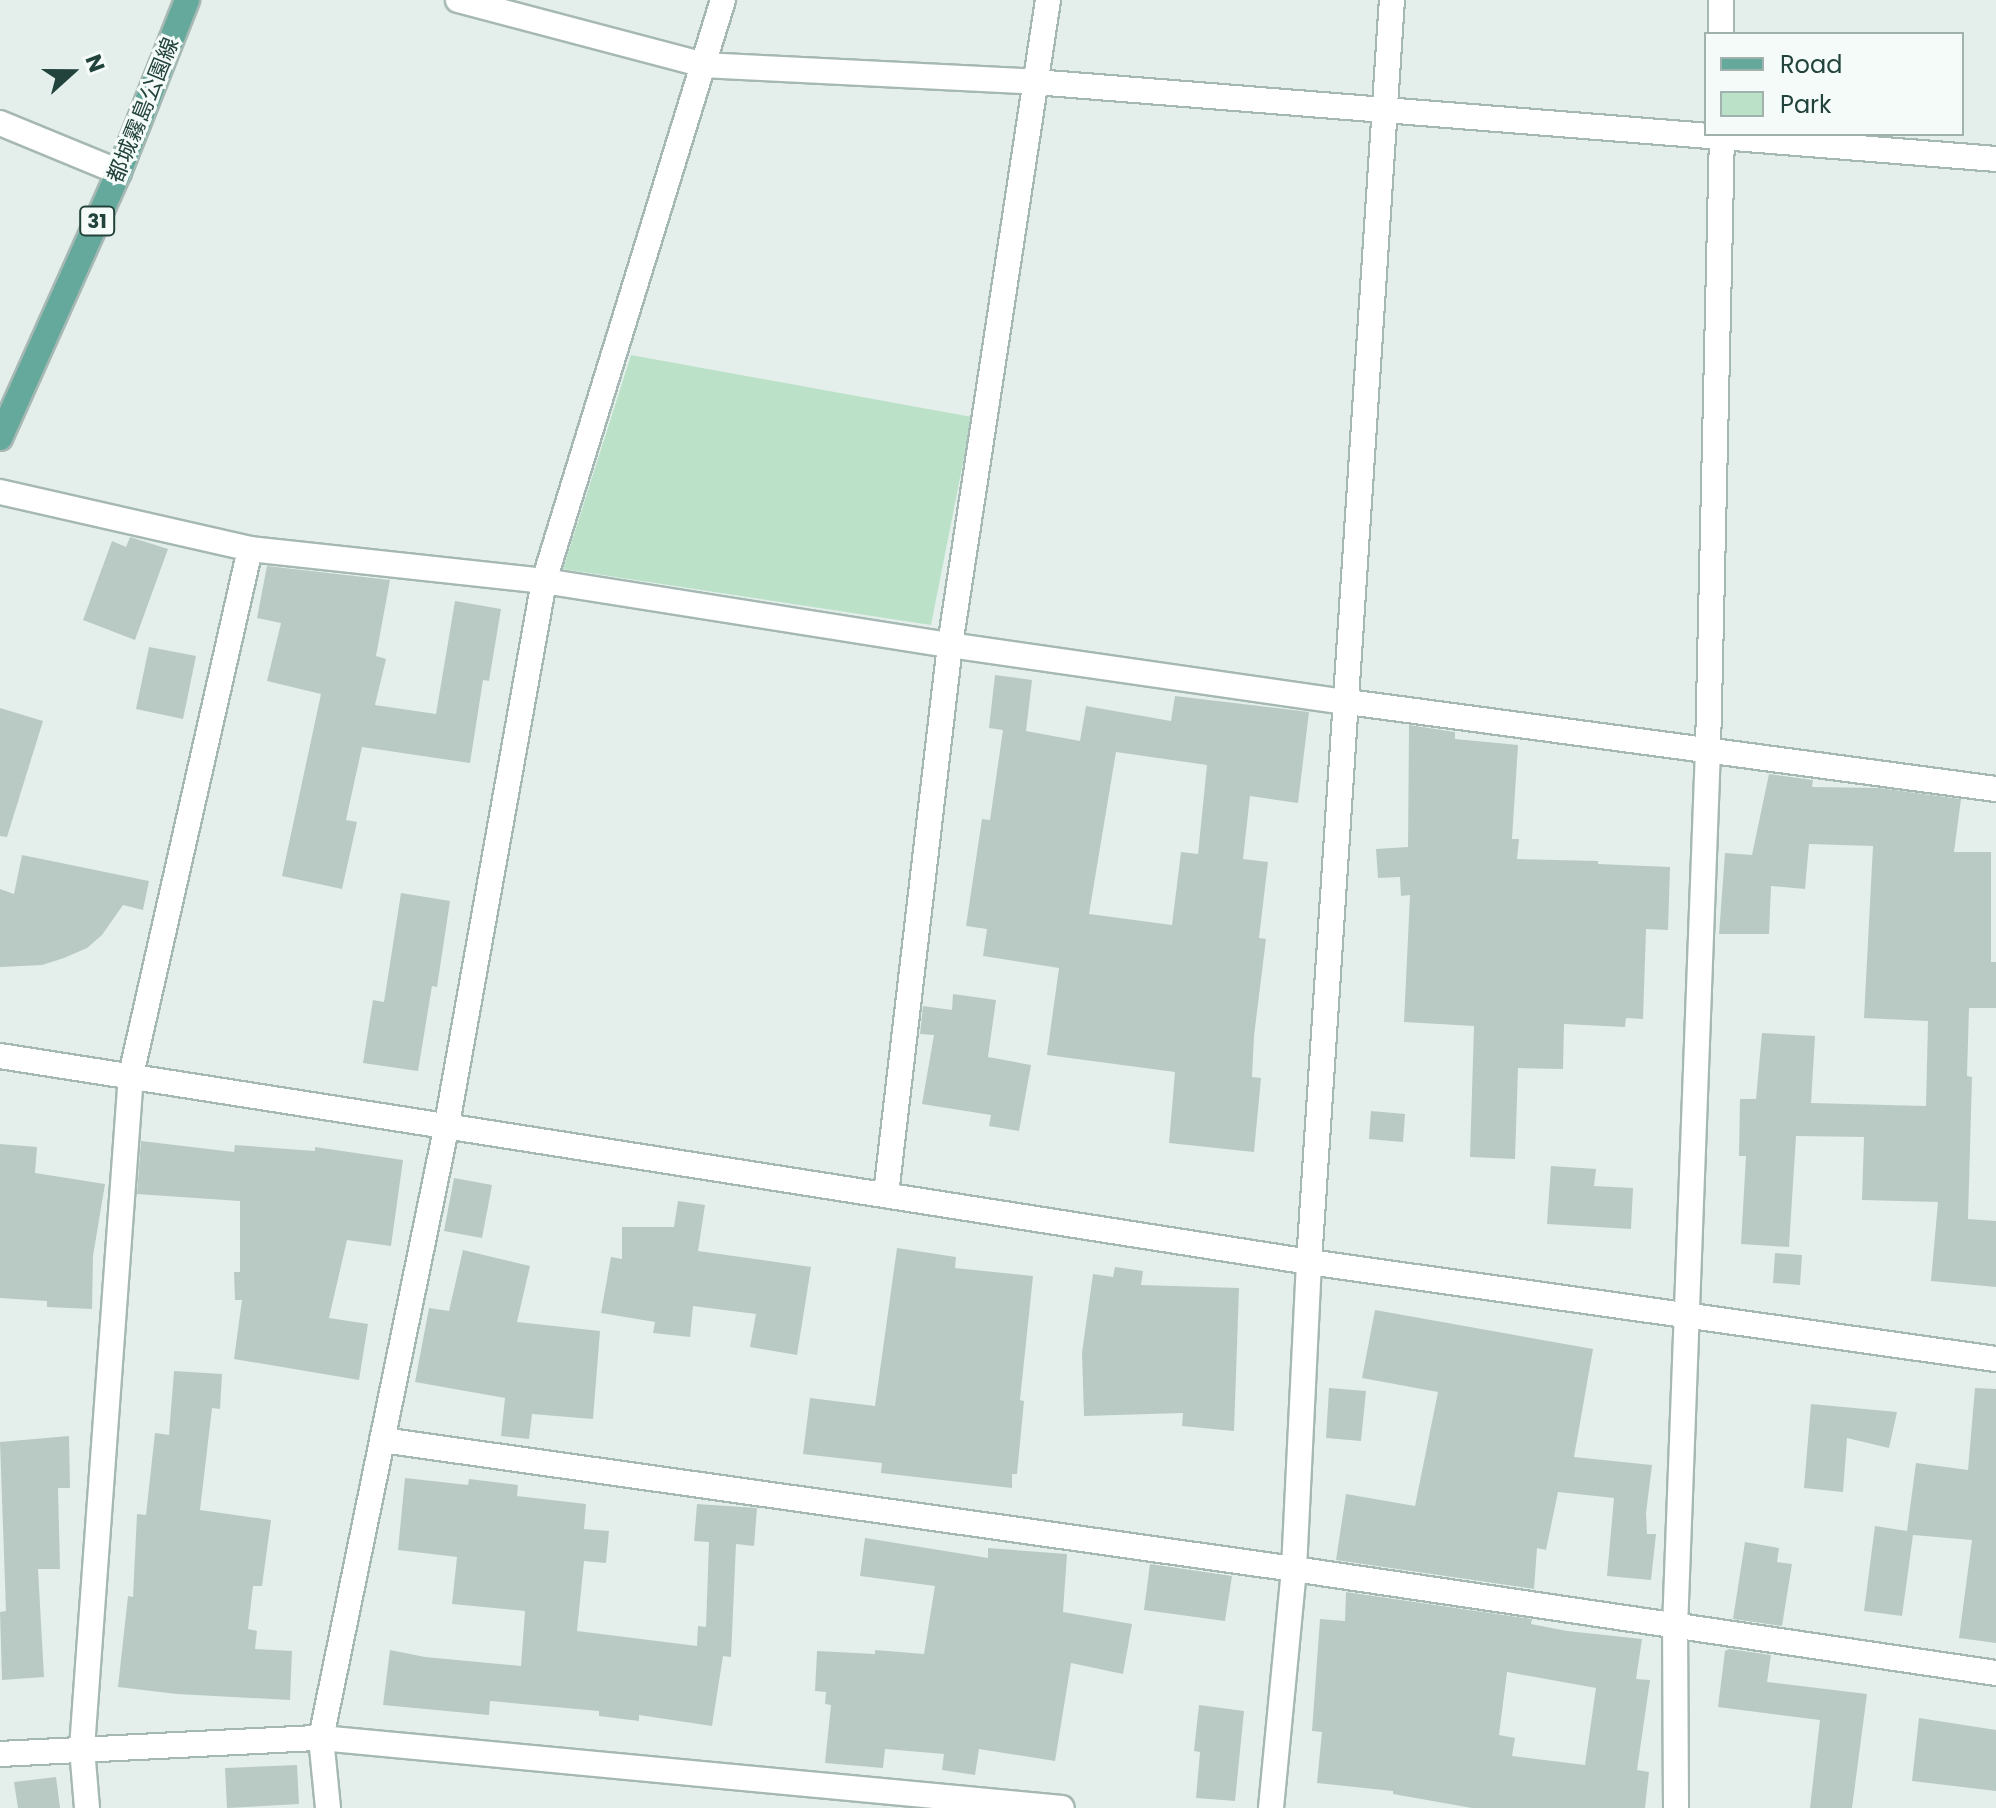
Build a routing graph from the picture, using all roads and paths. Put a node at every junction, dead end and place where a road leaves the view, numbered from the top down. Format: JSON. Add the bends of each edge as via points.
{"nodes":[{"id":1,"x":187,"y":0,"type":"edge"},
{"id":2,"x":458,"y":0,"type":"edge"},
{"id":3,"x":723,"y":0,"type":"edge"},
{"id":4,"x":1048,"y":0,"type":"edge"},
{"id":5,"x":1392,"y":0,"type":"edge"},
{"id":6,"x":1721,"y":0,"type":"edge"},
{"id":7,"x":1721,"y":32,"type":"edge"},
{"id":8,"x":704,"y":65,"type":"junction"},
{"id":9,"x":1035,"y":82,"type":"junction"},
{"id":10,"x":1387,"y":109,"type":"junction"},
{"id":11,"x":0,"y":123,"type":"edge"},
{"id":12,"x":1704,"y":134,"type":"edge"},
{"id":13,"x":1722,"y":136,"type":"edge"},
{"id":14,"x":1733,"y":136,"type":"edge"},
{"id":15,"x":1996,"y":159,"type":"edge"},
{"id":16,"x":119,"y":172,"type":"junction"},
{"id":17,"x":0,"y":438,"type":"edge"},
{"id":18,"x":0,"y":492,"type":"edge"},
{"id":19,"x":250,"y":549,"type":"junction"},
{"id":20,"x":544,"y":581,"type":"junction"},
{"id":21,"x":950,"y":645,"type":"junction"},
{"id":22,"x":1348,"y":702,"type":"junction"},
{"id":23,"x":1708,"y":750,"type":"junction"},
{"id":24,"x":1996,"y":789,"type":"edge"},
{"id":25,"x":0,"y":1056,"type":"edge"},
{"id":26,"x":131,"y":1075,"type":"junction"},
{"id":27,"x":447,"y":1124,"type":"junction"},
{"id":28,"x":886,"y":1194,"type":"junction"},
{"id":29,"x":1309,"y":1262,"type":"junction"},
{"id":30,"x":1686,"y":1316,"type":"junction"},
{"id":31,"x":1996,"y":1359,"type":"edge"},
{"id":32,"x":382,"y":1440,"type":"junction"},
{"id":33,"x":1294,"y":1569,"type":"junction"},
{"id":34,"x":1675,"y":1628,"type":"junction"},
{"id":35,"x":1996,"y":1673,"type":"edge"},
{"id":36,"x":321,"y":1738,"type":"junction"},
{"id":37,"x":82,"y":1748,"type":"junction"},
{"id":38,"x":0,"y":1754,"type":"edge"},
{"id":39,"x":901,"y":1799,"type":"edge"},
{"id":40,"x":87,"y":1808,"type":"edge"},
{"id":41,"x":328,"y":1808,"type":"edge"},
{"id":42,"x":1062,"y":1808,"type":"edge"},
{"id":43,"x":1271,"y":1808,"type":"edge"},
{"id":44,"x":1676,"y":1808,"type":"edge"}],
"edges":[{"from":1,"to":16,"type":"main road","name":"都城霧島公園線","number":"31"},
{"from":2,"to":8,"type":"street"},
{"from":3,"to":8,"type":"street"},
{"from":4,"to":9,"type":"street"},
{"from":5,"to":10,"type":"street"},
{"from":6,"to":7,"type":"street"},
{"from":8,"to":9,"type":"street"},
{"from":8,"to":20,"type":"street"},
{"from":9,"to":10,"type":"street"},
{"from":9,"to":21,"type":"street"},
{"from":10,"to":12,"type":"street"},
{"from":10,"to":22,"type":"street"},
{"from":11,"to":16,"type":"street"},
{"from":13,"to":23,"type":"street"},
{"from":14,"to":15,"type":"street"},
{"from":16,"to":17,"type":"main road","name":"都城霧島公園線","number":"31"},
{"from":18,"to":19,"type":"street"},
{"from":19,"to":20,"type":"street"},
{"from":19,"to":26,"type":"street"},
{"from":20,"to":21,"type":"street"},
{"from":20,"to":27,"type":"street"},
{"from":21,"to":22,"type":"street"},
{"from":21,"to":28,"type":"street"},
{"from":22,"to":23,"type":"street"},
{"from":22,"to":29,"type":"street"},
{"from":23,"to":24,"type":"street"},
{"from":23,"to":30,"type":"street"},
{"from":25,"to":26,"type":"street"},
{"from":26,"to":27,"type":"street"},
{"from":26,"to":37,"type":"street"},
{"from":27,"to":28,"type":"street"},
{"from":27,"to":32,"type":"street"},
{"from":28,"to":29,"type":"street"},
{"from":29,"to":30,"type":"street"},
{"from":29,"to":33,"type":"street"},
{"from":30,"to":31,"type":"street"},
{"from":30,"to":34,"type":"street"},
{"from":32,"to":33,"type":"street"},
{"from":32,"to":36,"type":"street"},
{"from":33,"to":34,"type":"street"},
{"from":33,"to":43,"type":"street"},
{"from":34,"to":35,"type":"street"},
{"from":34,"to":44,"type":"street"},
{"from":36,"to":37,"type":"street"},
{"from":36,"to":39,"type":"street"},
{"from":36,"to":41,"type":"street"},
{"from":37,"to":38,"type":"street"},
{"from":37,"to":40,"type":"street"},
{"from":39,"to":42,"type":"street"}]}
